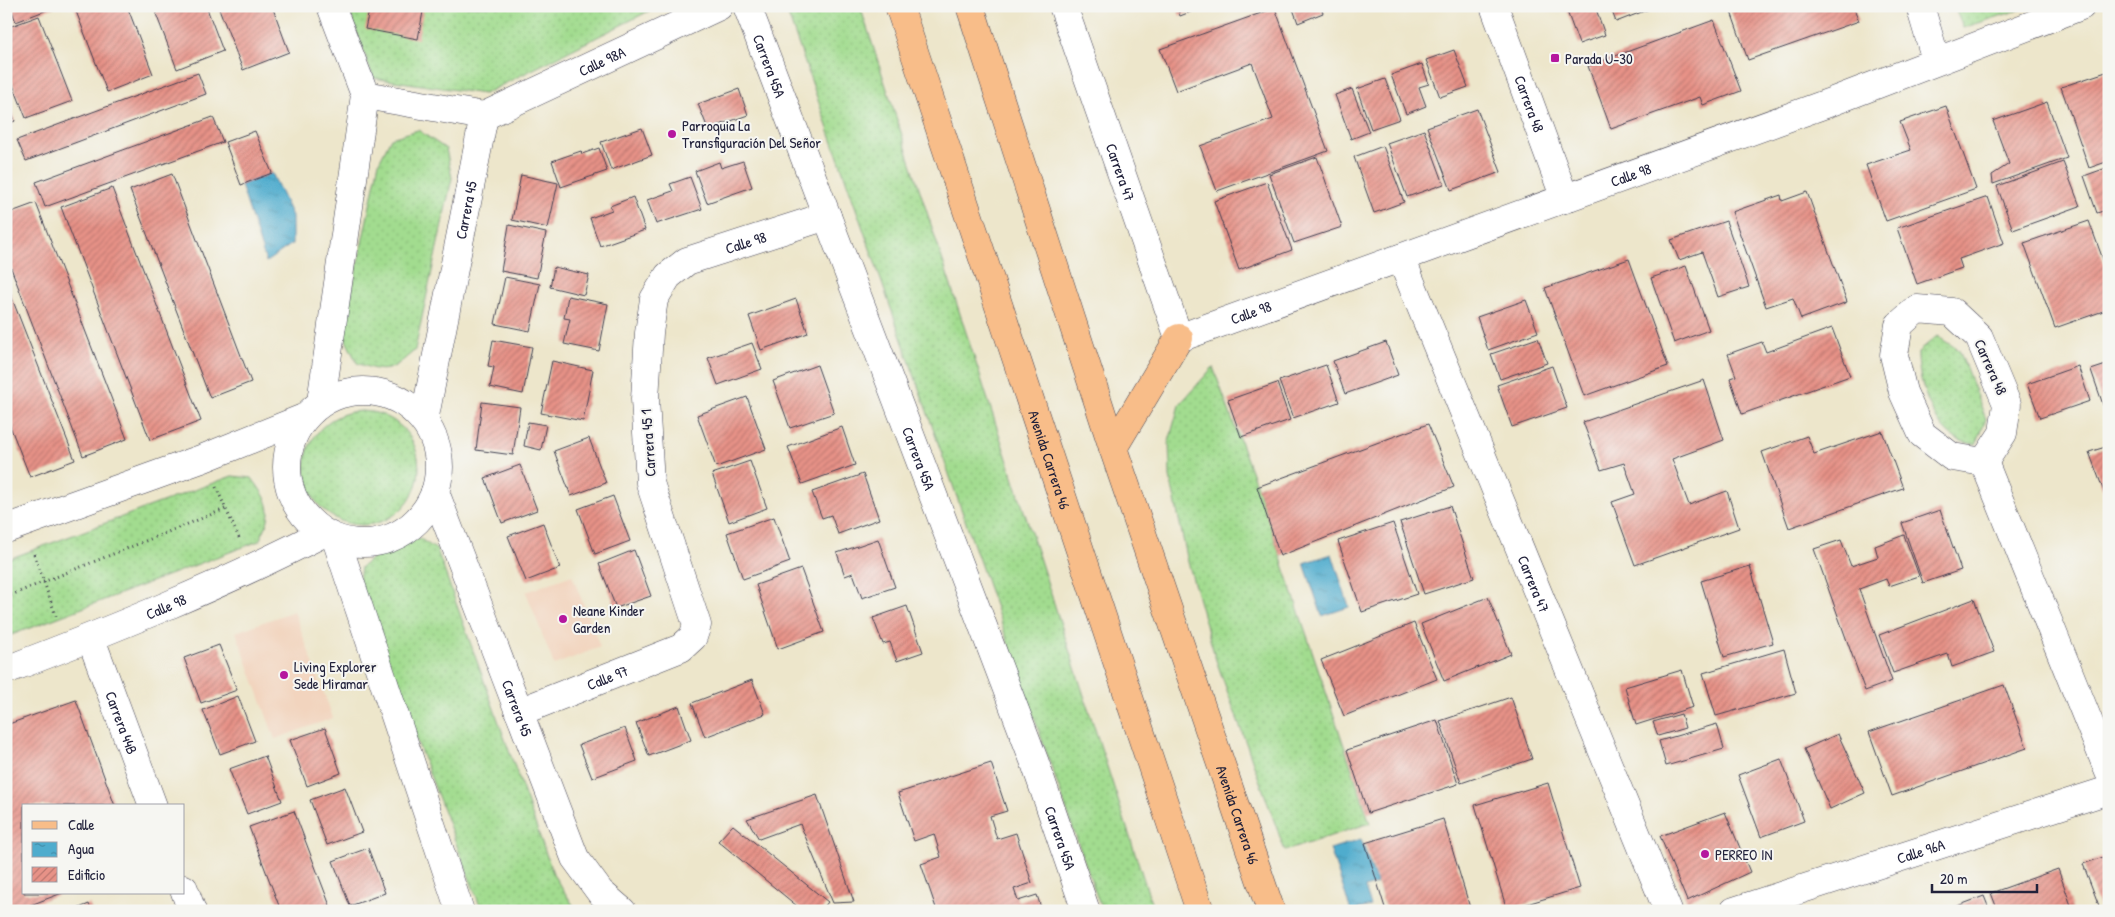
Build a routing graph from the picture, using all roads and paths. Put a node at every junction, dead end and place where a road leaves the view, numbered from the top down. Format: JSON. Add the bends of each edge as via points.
{"nodes":[{"id":1,"x":331,"y":6,"type":"edge"},
{"id":2,"x":719,"y":6,"type":"edge"},
{"id":3,"x":747,"y":6,"type":"edge"},
{"id":4,"x":899,"y":6,"type":"edge"},
{"id":5,"x":970,"y":6,"type":"edge"},
{"id":6,"x":1063,"y":6,"type":"edge"},
{"id":7,"x":1494,"y":6,"type":"edge"},
{"id":8,"x":1920,"y":6,"type":"edge"},
{"id":9,"x":2081,"y":6,"type":"edge"},
{"id":10,"x":1936,"y":60,"type":"junction"},
{"id":11,"x":365,"y":95,"type":"junction"},
{"id":12,"x":484,"y":116,"type":"junction"},
{"id":13,"x":1566,"y":199,"type":"junction"},
{"id":14,"x":827,"y":216,"type":"junction"},
{"id":15,"x":1401,"y":258,"type":"junction"},
{"id":16,"x":668,"y":276,"type":"joint"},
{"id":17,"x":1179,"y":338,"type":"junction"},
{"id":18,"x":311,"y":411,"type":"junction"},
{"id":19,"x":424,"y":421,"type":"junction"},
{"id":20,"x":1113,"y":448,"type":"junction"},
{"id":21,"x":204,"y":458,"type":"junction"},
{"id":22,"x":1984,"y":462,"type":"junction"},
{"id":23,"x":435,"y":492,"type":"junction"},
{"id":24,"x":225,"y":509,"type":"junction"},
{"id":25,"x":15,"y":526,"type":"edge"},
{"id":26,"x":330,"y":536,"type":"junction"},
{"id":27,"x":254,"y":568,"type":"junction"},
{"id":28,"x":45,"y":582,"type":"junction"},
{"id":29,"x":6,"y":597,"type":"edge"},
{"id":30,"x":693,"y":637,"type":"joint"},
{"id":31,"x":79,"y":643,"type":"junction"},
{"id":32,"x":6,"y":670,"type":"edge"},
{"id":33,"x":519,"y":712,"type":"junction"},
{"id":34,"x":2109,"y":772,"type":"edge"},
{"id":35,"x":2109,"y":790,"type":"edge"},
{"id":36,"x":152,"y":804,"type":"edge"},
{"id":37,"x":185,"y":892,"type":"edge"},
{"id":38,"x":192,"y":911,"type":"edge"},
{"id":39,"x":460,"y":911,"type":"edge"},
{"id":40,"x":622,"y":911,"type":"edge"},
{"id":41,"x":1086,"y":911,"type":"edge"},
{"id":42,"x":1200,"y":911,"type":"edge"},
{"id":43,"x":1271,"y":911,"type":"edge"},
{"id":44,"x":1668,"y":911,"type":"edge"},
{"id":45,"x":1734,"y":911,"type":"edge"}],
"edges":[{"from":1,"to":11,"type":"street"},
{"from":2,"to":12,"type":"street","name":"Calle 98A"},
{"from":3,"to":14,"type":"street","name":"Carrera 45A"},
{"from":4,"to":42,"type":"main road","name":"Avenida Carrera 46"},
{"from":5,"to":20,"type":"main road","name":"Avenida Carrera 46"},
{"from":6,"to":17,"type":"street","name":"Carrera 47"},
{"from":7,"to":13,"type":"street","name":"Carrera 48"},
{"from":8,"to":10,"type":"street"},
{"from":9,"to":10,"type":"street","name":"Calle 98"},
{"from":10,"to":13,"type":"street","name":"Calle 98"},
{"from":11,"to":12,"type":"street"},
{"from":11,"to":18,"type":"street"},
{"from":12,"to":19,"type":"street","name":"Carrera 45"},
{"from":13,"to":15,"type":"street","name":"Calle 98"},
{"from":14,"to":16,"type":"street","name":"Calle 98","via":[[687,261]]},
{"from":14,"to":41,"type":"street","name":"Carrera 45A","via":[[1035,763]]},
{"from":15,"to":17,"type":"street","name":"Calle 98"},
{"from":15,"to":44,"type":"street","name":"Carrera 47"},
{"from":16,"to":30,"type":"street","name":"Carrera 45 1","via":[[654,300],[649,333],[645,399],[650,483],[697,625]]},
{"from":17,"to":20,"type":"main road"},
{"from":18,"to":19,"type":"street","via":[[342,392],[365,390],[388,394]]},
{"from":18,"to":21,"type":"street"},
{"from":18,"to":26,"type":"street","via":[[290,442],[286,468],[290,493],[304,516]]},
{"from":19,"to":23,"type":"street","via":[[438,456]]},
{"from":20,"to":43,"type":"main road","name":"Avenida Carrera 46"},
{"from":21,"to":24,"type":"path"},
{"from":21,"to":25,"type":"street"},
{"from":22,"to":22,"type":"street","name":"Carrera 48","via":[[2003,433],[2007,404],[1979,337],[1952,312],[1917,309],[1899,325],[1894,355],[1903,392],[1922,434],[1952,456]]},
{"from":22,"to":34,"type":"street"},
{"from":23,"to":26,"type":"street","via":[[426,510],[396,536],[377,543],[356,543]]},
{"from":23,"to":33,"type":"street","name":"Carrera 45"},
{"from":24,"to":27,"type":"path"},
{"from":24,"to":28,"type":"path"},
{"from":25,"to":28,"type":"path"},
{"from":26,"to":27,"type":"street","name":"Calle 98"},
{"from":26,"to":39,"type":"street"},
{"from":27,"to":31,"type":"street","name":"Calle 98"},
{"from":28,"to":29,"type":"path"},
{"from":28,"to":31,"type":"path"},
{"from":30,"to":33,"type":"street","name":"Calle 97","via":[[680,648]]},
{"from":31,"to":32,"type":"street","name":"Calle 98"},
{"from":31,"to":36,"type":"street","name":"Carrera 44B"},
{"from":33,"to":40,"type":"street","name":"Carrera 45","via":[[575,858],[600,892]]},
{"from":35,"to":45,"type":"street","name":"Calle 96A"},
{"from":37,"to":38,"type":"street"}]}
